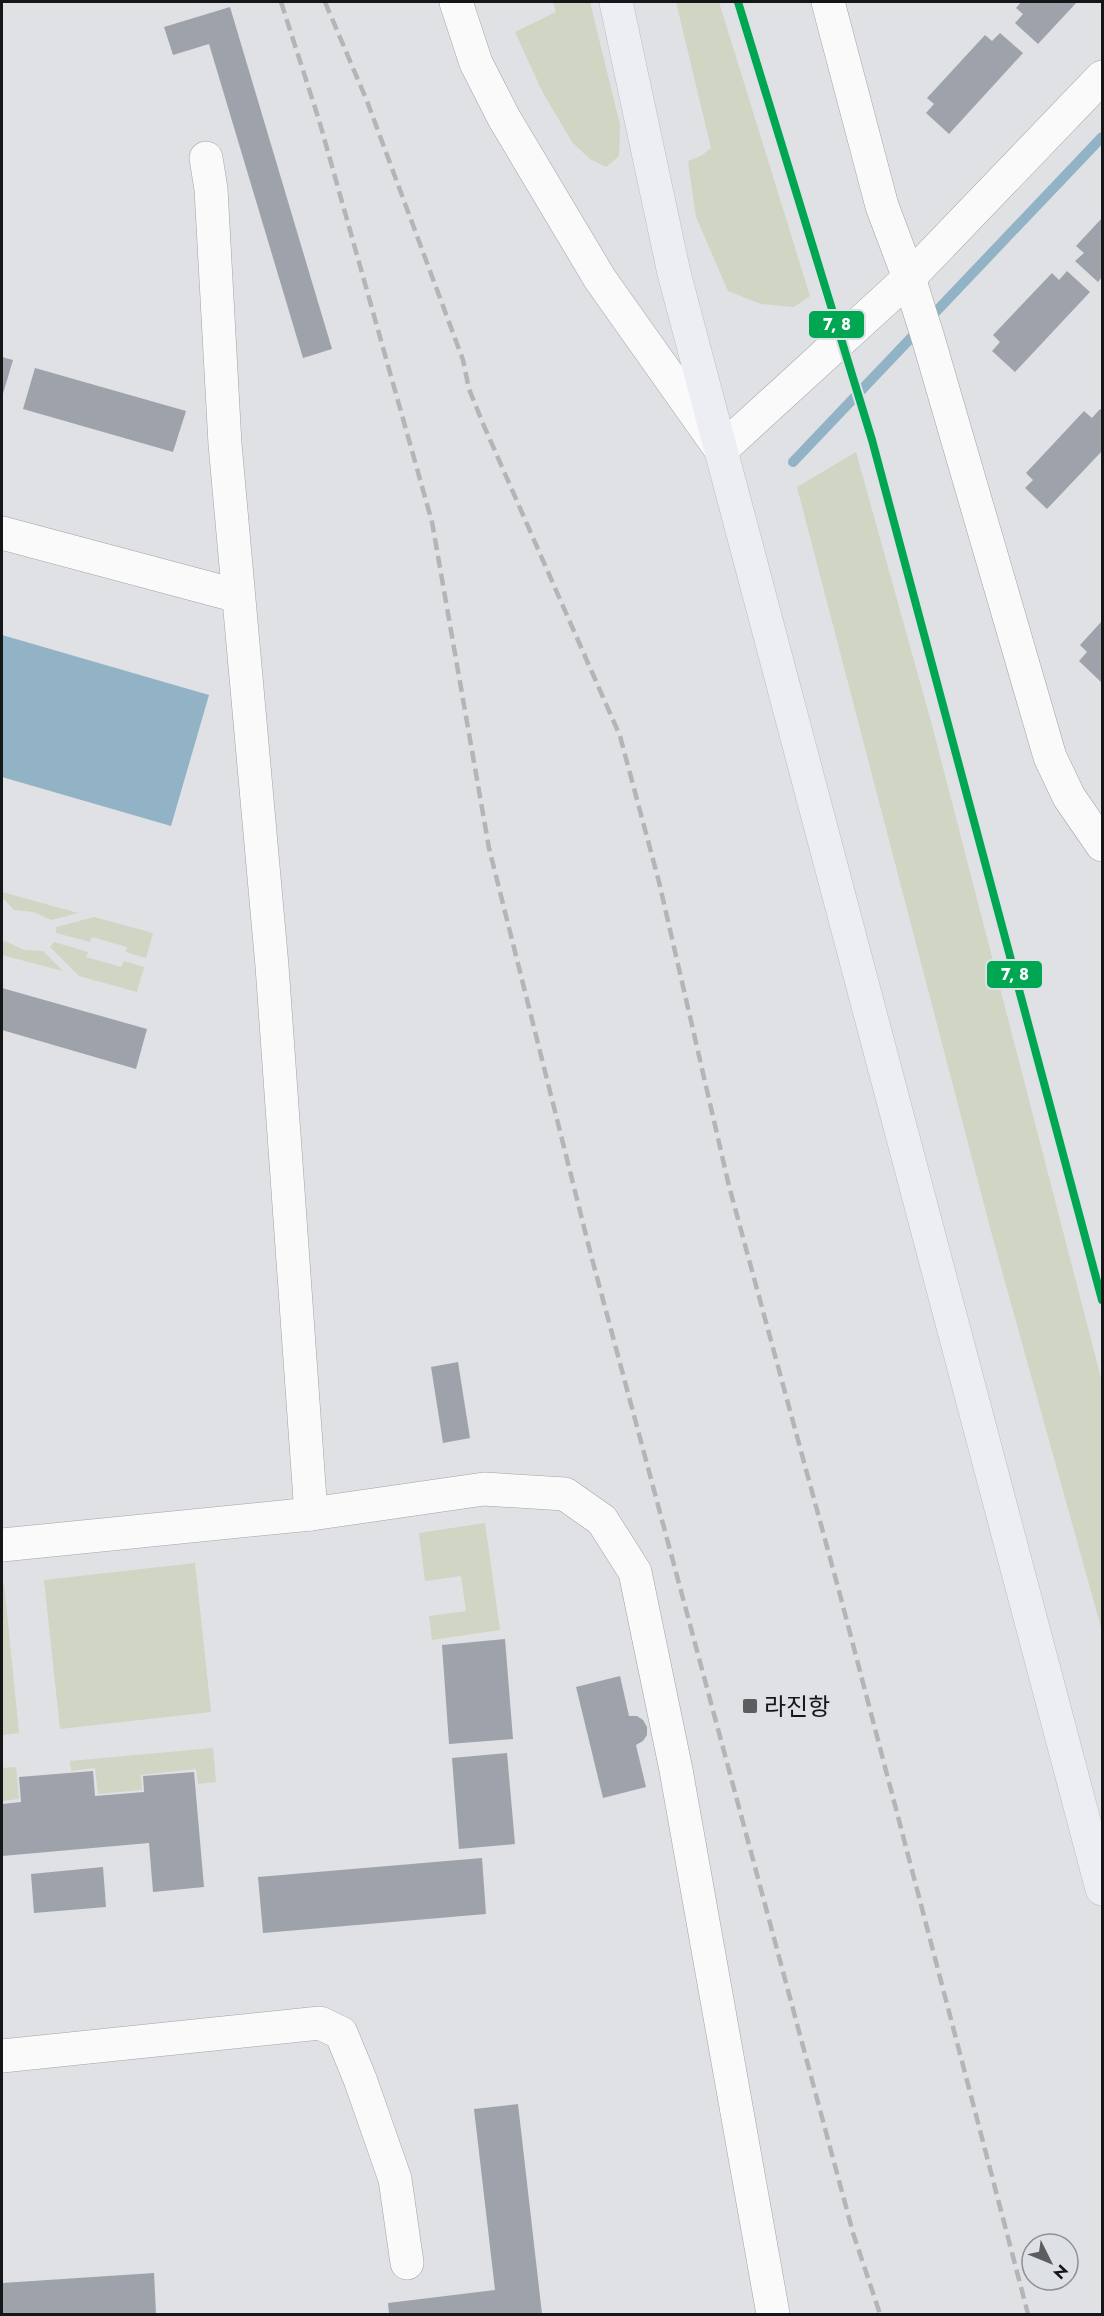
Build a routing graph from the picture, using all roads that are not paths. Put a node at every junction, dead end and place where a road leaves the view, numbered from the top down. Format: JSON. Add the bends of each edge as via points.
{"nodes":[{"id":1,"x":456,"y":2,"type":"edge"},
{"id":2,"x":616,"y":2,"type":"edge"},
{"id":3,"x":828,"y":2,"type":"edge"},
{"id":4,"x":1102,"y":77,"type":"edge"},
{"id":5,"x":206,"y":158,"type":"dead end"},
{"id":6,"x":909,"y":278,"type":"junction"},
{"id":7,"x":721,"y":450,"type":"junction"},
{"id":8,"x":2,"y":533,"type":"edge"},
{"id":9,"x":238,"y":596,"type":"junction"},
{"id":10,"x":1102,"y":845,"type":"edge"},
{"id":11,"x":311,"y":1514,"type":"junction"},
{"id":12,"x":2,"y":1545,"type":"edge"},
{"id":13,"x":1102,"y":1889,"type":"edge"},
{"id":14,"x":2,"y":2056,"type":"edge"},
{"id":15,"x":406,"y":2263,"type":"dead end"},
{"id":16,"x":773,"y":2314,"type":"edge"}],
"edges":[{"from":1,"to":7,"type":"street","via":[[476,63],[504,118],[600,279]]},
{"from":2,"to":7,"type":"highway","via":[[674,273]]},
{"from":3,"to":6,"type":"street","via":[[882,206]]},
{"from":4,"to":6,"type":"street"},
{"from":5,"to":9,"type":"street"},
{"from":6,"to":7,"type":"street"},
{"from":6,"to":10,"type":"street","via":[[1050,757],[1069,797]]},
{"from":7,"to":13,"type":"highway"},
{"from":8,"to":9,"type":"street"},
{"from":9,"to":11,"type":"street","via":[[272,966]]},
{"from":11,"to":12,"type":"street"},
{"from":11,"to":16,"type":"street","via":[[484,1489],[565,1494],[602,1521],[635,1572],[676,1770]]},
{"from":14,"to":15,"type":"street","via":[[320,2023],[341,2033],[395,2179]]}]}
